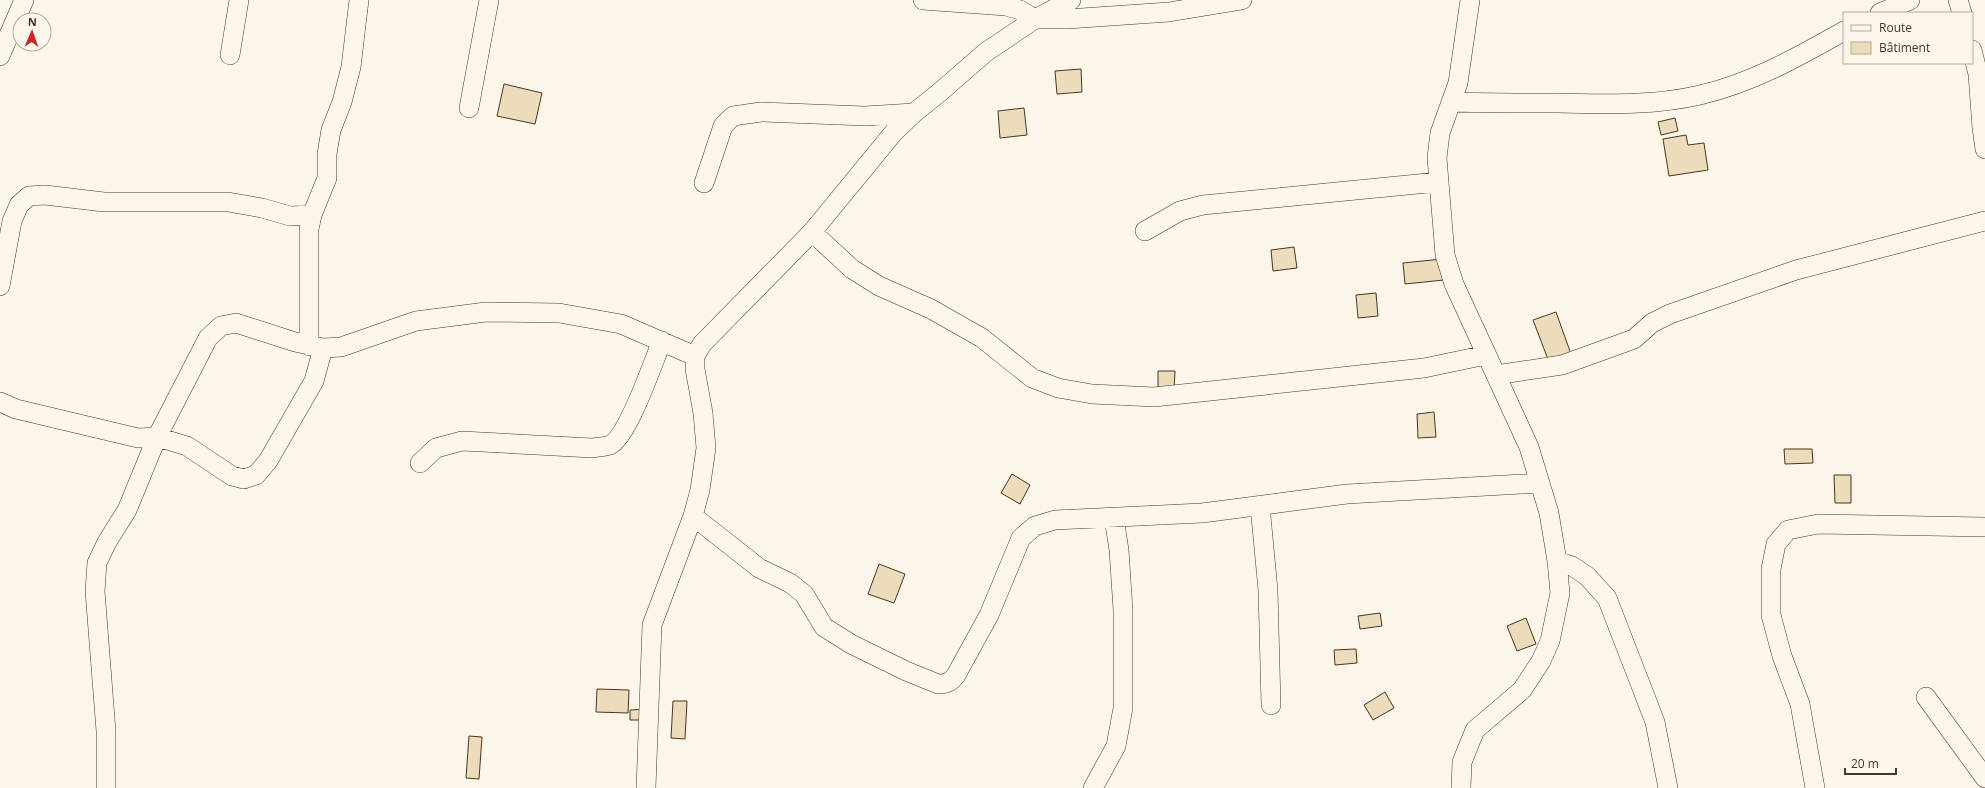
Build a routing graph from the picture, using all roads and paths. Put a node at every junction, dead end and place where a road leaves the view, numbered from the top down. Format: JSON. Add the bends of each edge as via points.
{"nodes":[{"id":1,"x":24,"y":0,"type":"edge"},
{"id":2,"x":239,"y":0,"type":"edge"},
{"id":3,"x":359,"y":0,"type":"edge"},
{"id":4,"x":489,"y":0,"type":"edge"},
{"id":5,"x":923,"y":0,"type":"edge"},
{"id":6,"x":1071,"y":0,"type":"edge"},
{"id":7,"x":1242,"y":0,"type":"edge"},
{"id":8,"x":1470,"y":0,"type":"edge"},
{"id":9,"x":1910,"y":0,"type":"edge"},
{"id":10,"x":1958,"y":0,"type":"edge"},
{"id":11,"x":1882,"y":12,"type":"edge"},
{"id":12,"x":1962,"y":12,"type":"edge"},
{"id":13,"x":1035,"y":19,"type":"junction"},
{"id":14,"x":1843,"y":32,"type":"edge"},
{"id":15,"x":1973,"y":54,"type":"edge"},
{"id":16,"x":0,"y":56,"type":"edge"},
{"id":17,"x":230,"y":56,"type":"dead end"},
{"id":18,"x":1451,"y":102,"type":"junction"},
{"id":19,"x":469,"y":108,"type":"dead end"},
{"id":20,"x":914,"y":113,"type":"junction"},
{"id":21,"x":1985,"y":149,"type":"edge"},
{"id":22,"x":1438,"y":182,"type":"junction"},
{"id":23,"x":704,"y":183,"type":"dead end"},
{"id":24,"x":312,"y":215,"type":"junction"},
{"id":25,"x":1985,"y":221,"type":"edge"},
{"id":26,"x":1145,"y":231,"type":"dead end"},
{"id":27,"x":812,"y":232,"type":"junction"},
{"id":28,"x":0,"y":286,"type":"edge"},
{"id":29,"x":662,"y":341,"type":"junction"},
{"id":30,"x":316,"y":347,"type":"junction"},
{"id":31,"x":695,"y":356,"type":"junction"},
{"id":32,"x":1486,"y":356,"type":"junction"},
{"id":33,"x":1496,"y":375,"type":"junction"},
{"id":34,"x":0,"y":402,"type":"edge"},
{"id":35,"x":156,"y":438,"type":"junction"},
{"id":36,"x":420,"y":463,"type":"dead end"},
{"id":37,"x":1540,"y":483,"type":"junction"},
{"id":38,"x":1260,"y":506,"type":"junction"},
{"id":39,"x":693,"y":516,"type":"junction"},
{"id":40,"x":1114,"y":518,"type":"junction"},
{"id":41,"x":1985,"y":527,"type":"edge"},
{"id":42,"x":1557,"y":560,"type":"junction"},
{"id":43,"x":1926,"y":697,"type":"dead end"},
{"id":44,"x":1271,"y":705,"type":"dead end"},
{"id":45,"x":1985,"y":778,"type":"edge"},
{"id":46,"x":106,"y":788,"type":"edge"},
{"id":47,"x":646,"y":788,"type":"edge"},
{"id":48,"x":1093,"y":788,"type":"edge"},
{"id":49,"x":1461,"y":788,"type":"edge"},
{"id":50,"x":1668,"y":788,"type":"edge"},
{"id":51,"x":1815,"y":788,"type":"edge"}],
"edges":[{"from":1,"to":16,"type":"street"},
{"from":2,"to":17,"type":"street"},
{"from":3,"to":24,"type":"street","via":[[351,67],[342,102],[331,130],[327,178]]},
{"from":4,"to":19,"type":"street"},
{"from":5,"to":13,"type":"street","via":[[1006,6],[1020,10]]},
{"from":6,"to":13,"type":"street"},
{"from":7,"to":13,"type":"street","via":[[1169,12],[1094,18]]},
{"from":8,"to":18,"type":"street","via":[[1458,83]]},
{"from":9,"to":11,"type":"street"},
{"from":10,"to":12,"type":"street"},
{"from":13,"to":20,"type":"street","via":[[986,52]]},
{"from":14,"to":18,"type":"street","via":[[1798,58],[1743,82],[1699,95],[1653,103],[1617,105]]},
{"from":15,"to":21,"type":"street","via":[[1978,74]]},
{"from":18,"to":22,"type":"street","via":[[1440,133]]},
{"from":20,"to":23,"type":"street","via":[[865,116],[761,112],[733,116],[723,126]]},
{"from":20,"to":27,"type":"street","via":[[894,132]]},
{"from":22,"to":26,"type":"street","via":[[1203,205],[1180,211]]},
{"from":22,"to":32,"type":"street","via":[[1447,262]]},
{"from":24,"to":28,"type":"street","via":[[290,216],[228,202],[104,202],[45,195],[29,196],[19,205],[12,220]]},
{"from":24,"to":30,"type":"street","via":[[308,247]]},
{"from":25,"to":33,"type":"street","via":[[1796,270],[1670,314],[1652,323],[1634,339],[1562,365]]},
{"from":27,"to":31,"type":"street","via":[[702,344]]},
{"from":27,"to":32,"type":"street","via":[[852,269],[874,283],[931,309],[982,338],[1032,378],[1058,388],[1092,394],[1154,397],[1424,368]]},
{"from":29,"to":30,"type":"street","via":[[621,324],[559,313],[486,312],[416,321],[341,347]]},
{"from":29,"to":31,"type":"street"},
{"from":29,"to":36,"type":"street","via":[[621,436],[610,445],[592,448],[462,441],[436,448]]},
{"from":30,"to":35,"type":"street","via":[[236,323],[221,326],[208,338]]},
{"from":30,"to":35,"type":"street","via":[[314,381],[268,461],[256,475],[244,479],[232,476],[187,446]]},
{"from":31,"to":39,"type":"street","via":[[706,448]]},
{"from":32,"to":33,"type":"street"},
{"from":33,"to":37,"type":"street","via":[[1529,448]]},
{"from":34,"to":35,"type":"street","via":[[16,409],[138,438]]},
{"from":35,"to":46,"type":"street","via":[[127,510],[97,563],[95,591],[106,731]]},
{"from":37,"to":38,"type":"street","via":[[1348,494]]},
{"from":37,"to":42,"type":"street","via":[[1549,513]]},
{"from":38,"to":40,"type":"street","via":[[1202,513]]},
{"from":38,"to":44,"type":"street","via":[[1268,590]]},
{"from":39,"to":40,"type":"street","via":[[760,568],[790,583],[804,594],[824,627],[850,644],[938,684],[951,682],[956,675],[989,615],[1021,538],[1035,526],[1055,520]]},
{"from":39,"to":47,"type":"street","via":[[652,625]]},
{"from":40,"to":48,"type":"street","via":[[1123,610],[1123,708],[1116,746]]},
{"from":41,"to":51,"type":"street","via":[[1818,524],[1788,530],[1776,544],[1771,569],[1771,615],[1782,656],[1800,704]]},
{"from":42,"to":49,"type":"street","via":[[1560,594],[1550,641],[1541,661],[1522,690],[1474,730],[1462,762]]},
{"from":42,"to":50,"type":"street","via":[[1588,576],[1606,598],[1655,722]]},
{"from":43,"to":45,"type":"street"}]}
